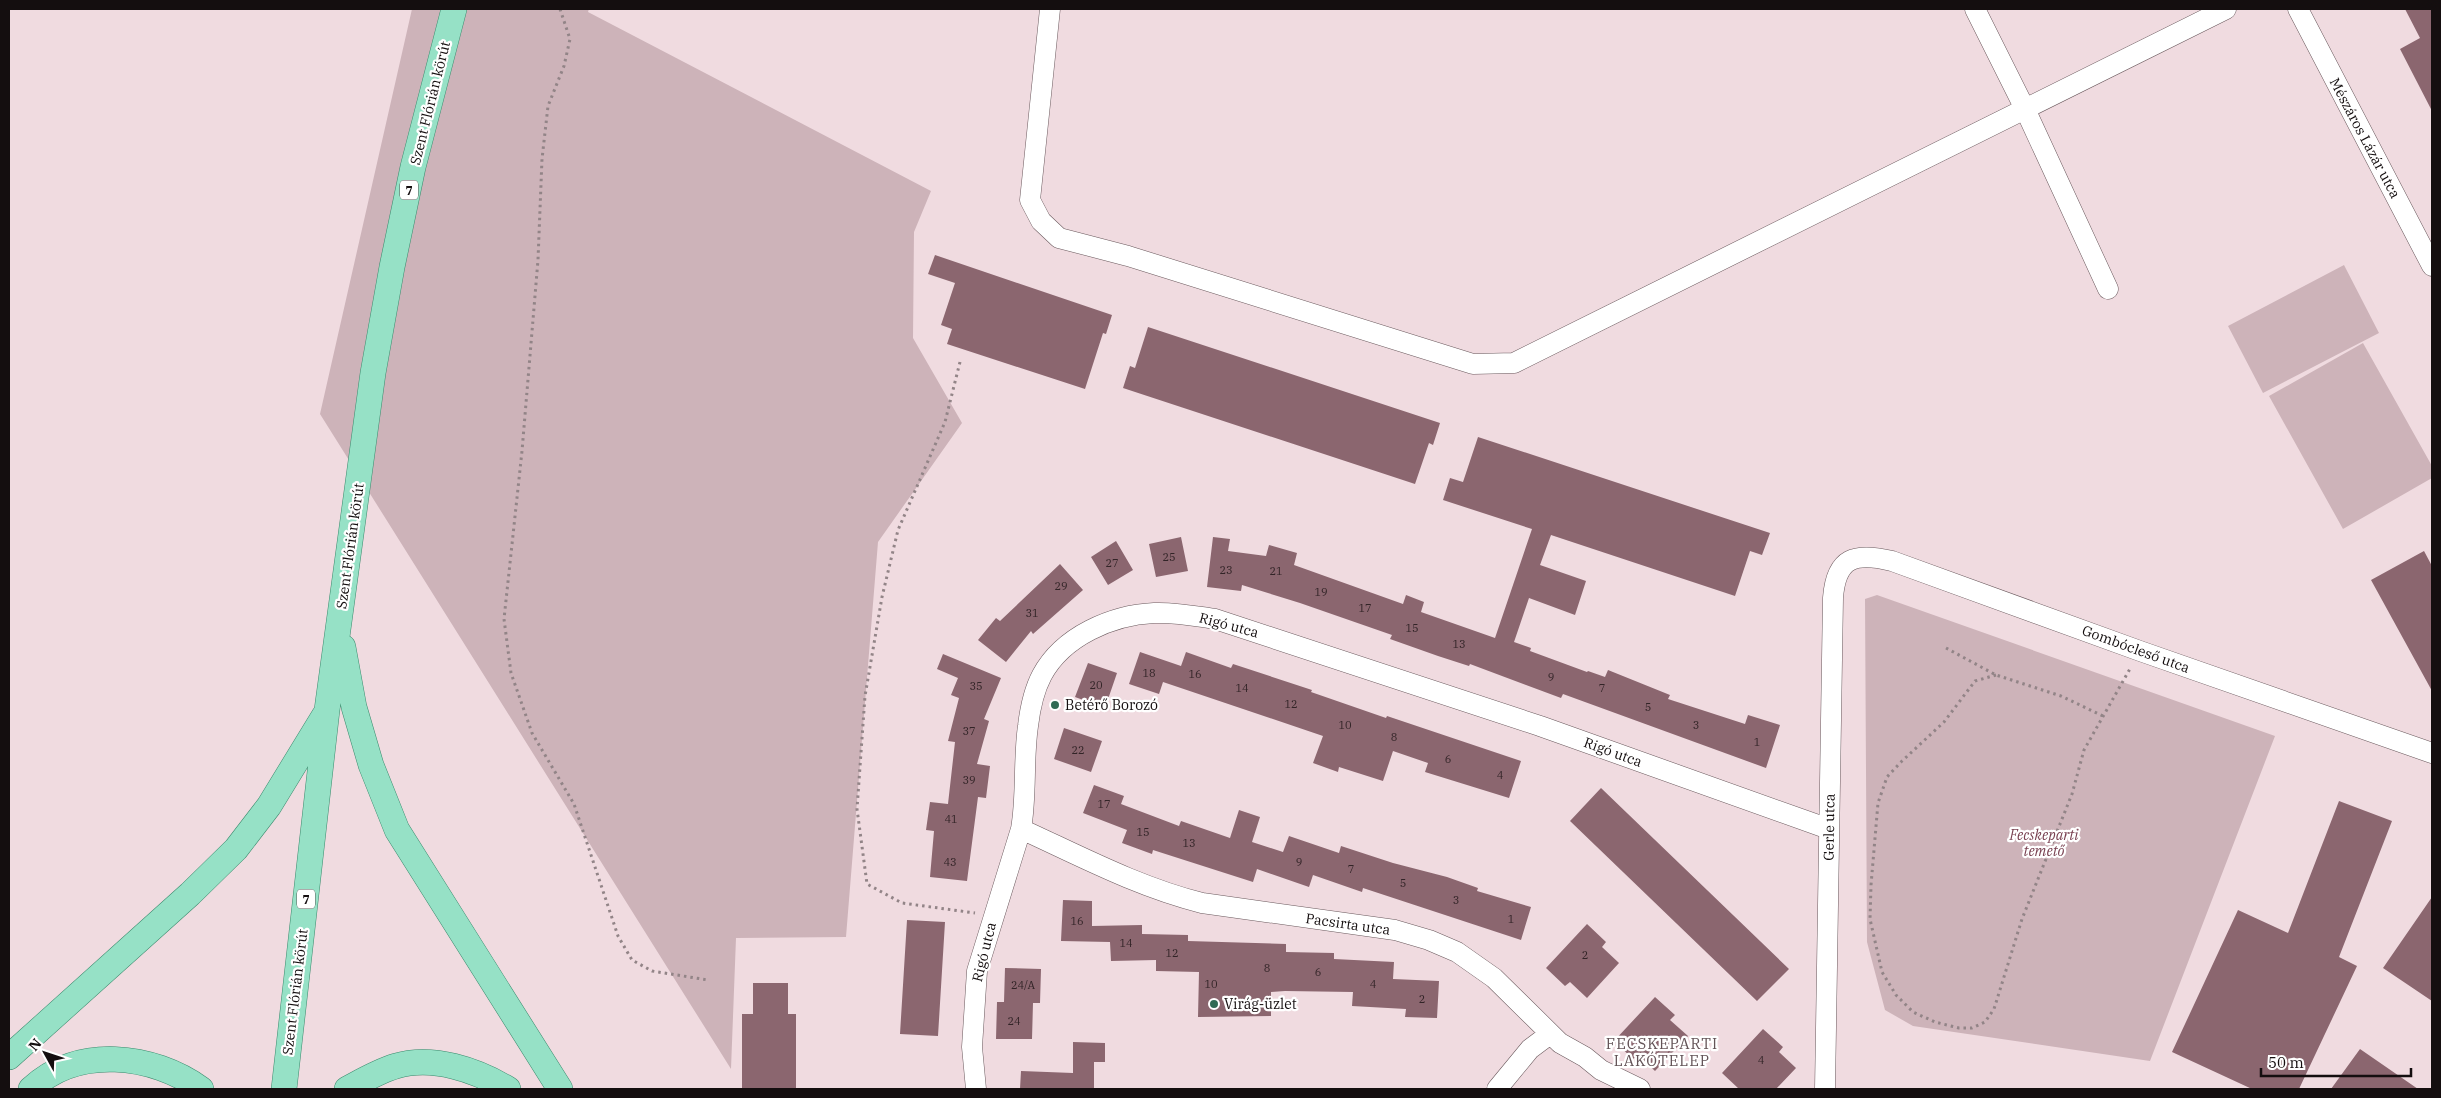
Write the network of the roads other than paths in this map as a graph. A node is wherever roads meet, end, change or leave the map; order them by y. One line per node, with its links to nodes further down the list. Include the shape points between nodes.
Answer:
1 (454, 9): 10 (main road, Szent Flórián körút / 7, via 413,168 392,267)
2 (1050, 9): 6 (street, via 1030,200 1041,221 1060,238 1128,256 1473,364 1514,363)
3 (1975, 9): 6 (street)
4 (2226, 9): 6 (street)
5 (2298, 9): 7 (street, Mészáros Lázár utca)
6 (2025, 109): 8 (street)
7 (2432, 266)
8 (2108, 289)
9 (1841, 567): 12 (street, Gombócleső utca, via 1855,558 1871,556 1892,561); 14 (street, Gerle utca, via 1834,579 1833,598)
10 (339, 624): 11 (main road, Szent Flórián körút / 7); 22 (main road, via 354,707 371,765 397,830)
11 (327, 710): 16 (main road, via 269,806 236,849); 19 (main road, Szent Flórián körút / 7)
12 (2432, 753)
13 (1021, 829): 14 (street, Rigó utca, via 1025,806 1027,727 1042,674 1078,637 1127,617 1154,613 1215,619 1256,631 1540,726); 15 (street, Pacsirta utca, via 1149,888 1174,896 1395,930 1429,940 1457,952 1494,978); 23 (street, Rigó utca, via 977,972 972,1047)
14 (1829, 829): 26 (street, Gerle utca)
15 (1550, 1034): 24 (street, via 1530,1049); 25 (street, Pacsirta utca, via 1601,1070)
16 (9, 1057)
17 (31, 1089): 18 (main road, via 60,1070 112,1059 134,1060 163,1068)
18 (201, 1089)
19 (284, 1089)
20 (347, 1089): 21 (main road, via 397,1065 425,1063 457,1067 486,1076)
21 (508, 1089)
22 (560, 1089)
23 (976, 1089)
24 (1497, 1089)
25 (1640, 1089)
26 (1825, 1089)

